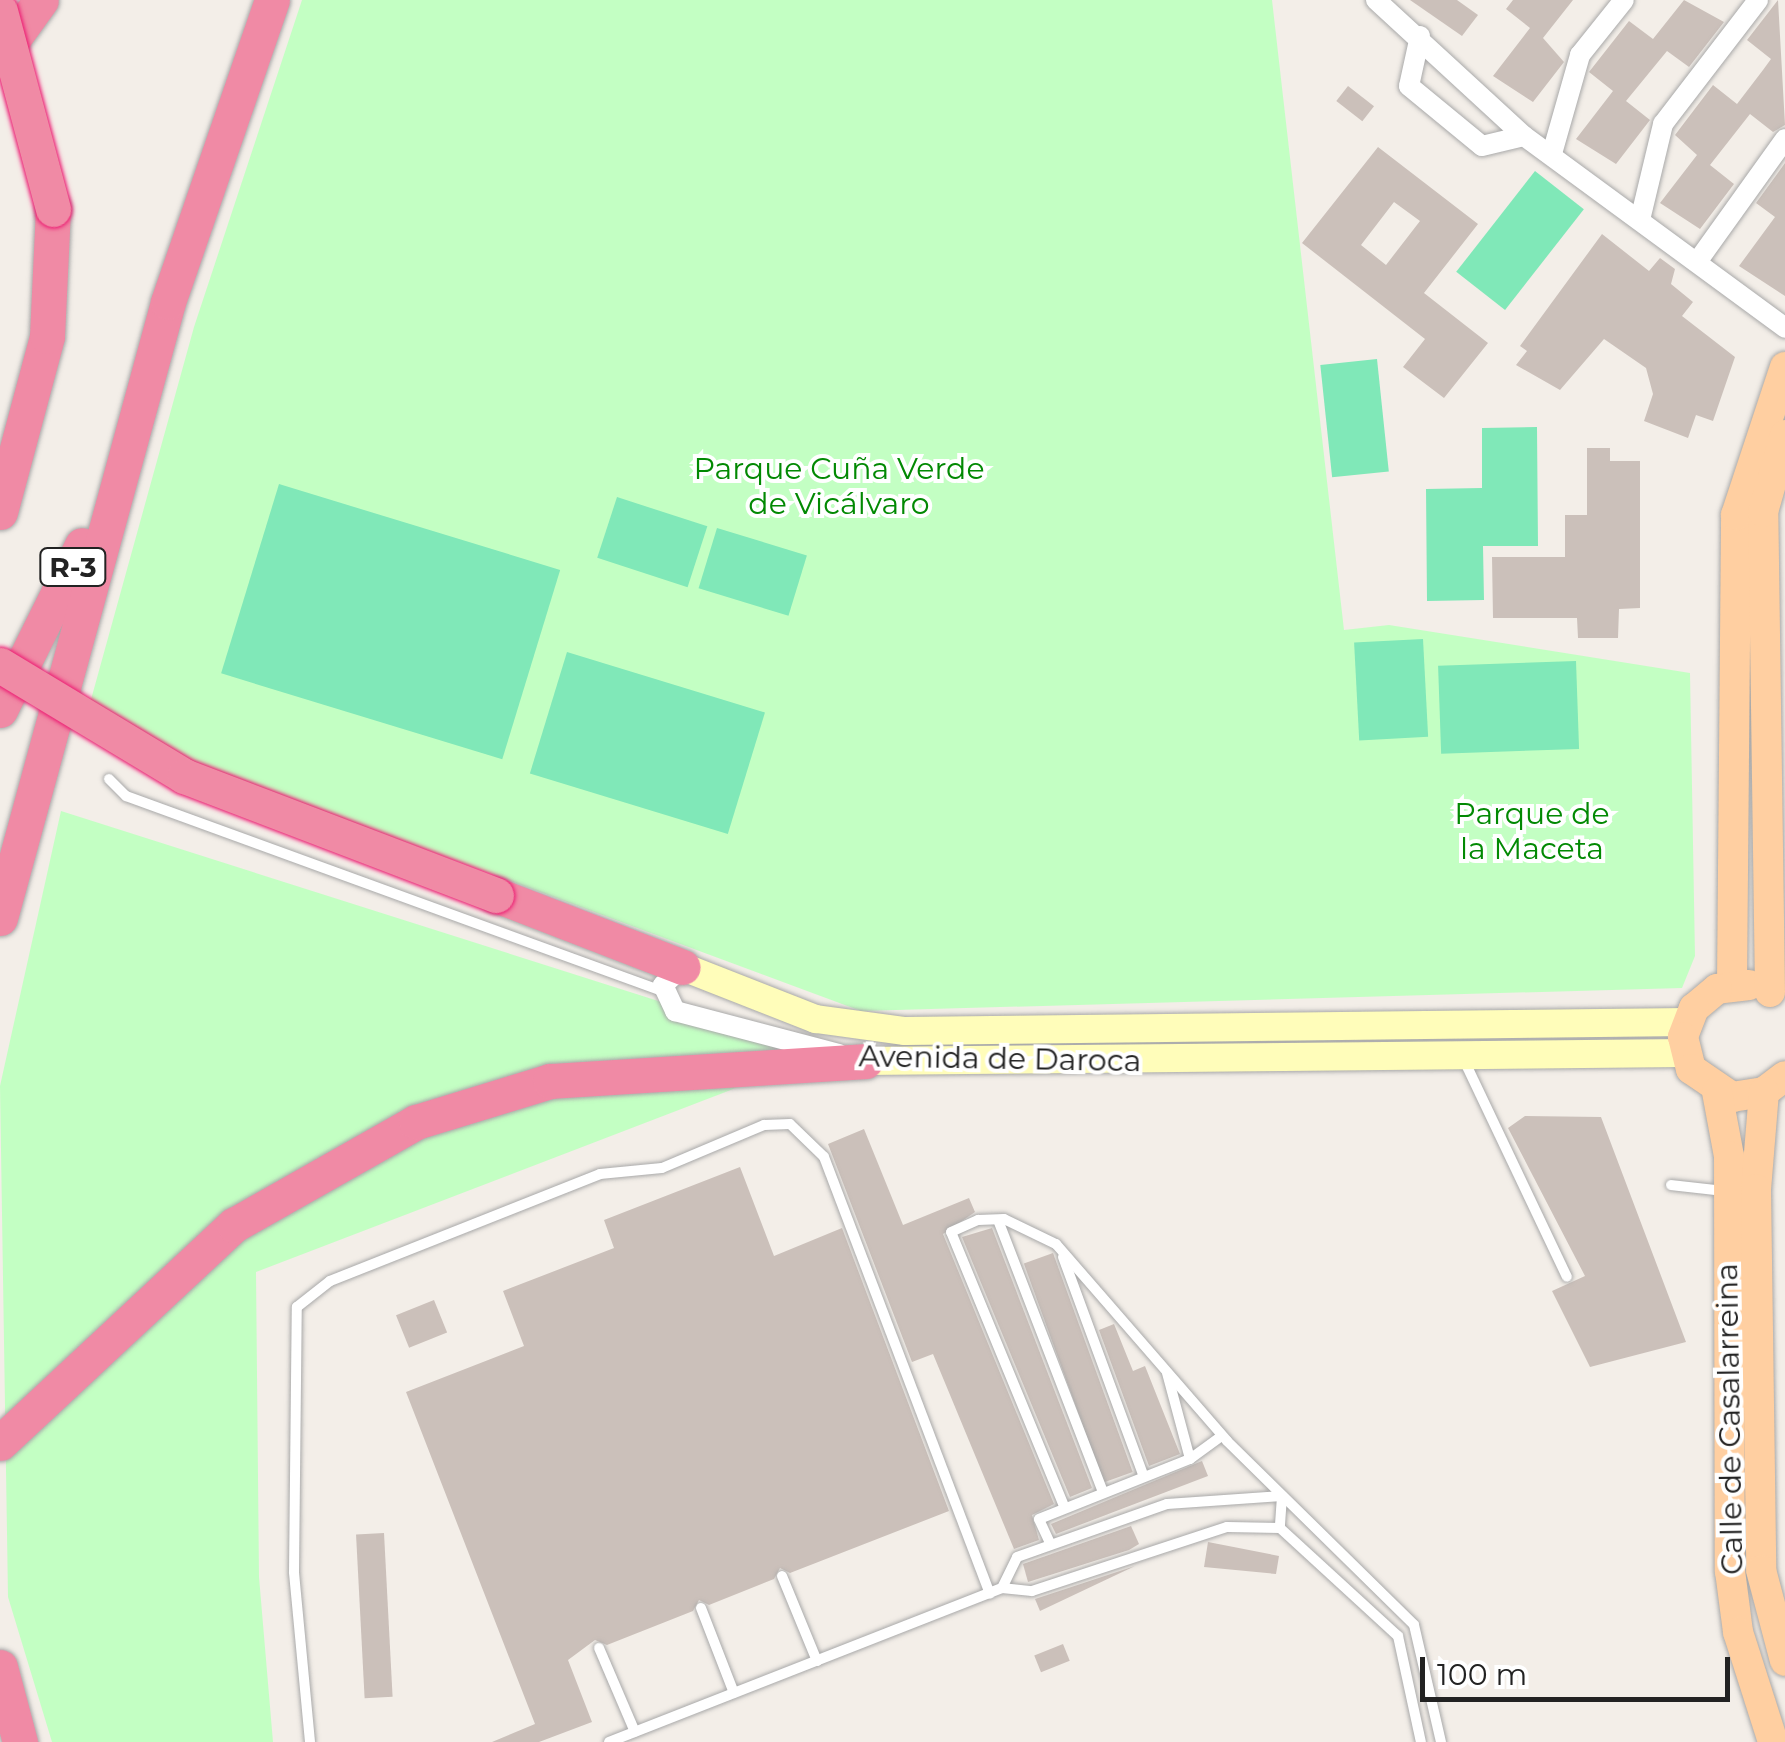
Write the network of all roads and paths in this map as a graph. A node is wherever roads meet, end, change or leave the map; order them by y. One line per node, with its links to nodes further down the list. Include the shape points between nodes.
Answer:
1 (41, 0): 8 (highway)
2 (272, 0): 16 (highway, R-3, via 216,142)
3 (1376, 0): 7 (street)
4 (1624, 0): 11 (street, via 1580,55)
5 (1758, 0): 12 (street, via 1664,124)
6 (0, 11): 18 (highway, bridge, via 53,210 48,336)
7 (1420, 36): 9 (street, via 1436,64); 9 (street, via 1409,86 1482,146)
8 (0, 56)
9 (1524, 136): 11 (street)
10 (1785, 139): 13 (street)
11 (1553, 150): 12 (street)
12 (1640, 220): 13 (street)
13 (1697, 262): 14 (street)
14 (1785, 328)
15 (1785, 367): 19 (main road)
16 (134, 418): 21 (highway, R-3, via 60,598); 23 (highway)
17 (1785, 435): 19 (main road)
18 (0, 512)
19 (1761, 512): 25 (main road); 26 (main road)
20 (0, 666): 24 (highway, bridge, via 184,776 496,896)
21 (0, 710)
22 (109, 779): 24 (lane, via 126,796)
23 (0, 918)
24 (672, 979): 27 (main road, Avenida de Daroca, via 816,1019 905,1031); 29 (street, Avenida de Daroca, via 675,1011)
25 (1732, 984): 26 (main road); 27 (main road, via 1704,997)
26 (1778, 999)
27 (1686, 1038): 28 (main road, Avenida de Daroca); 31 (main road)
28 (1462, 1057): 29 (main road, Avenida de Daroca); 36 (lane)
29 (865, 1061): 39 (highway, via 550,1082 416,1122 234,1225)
30 (1775, 1084): 31 (main road); 50 (main road, Calle de Casalarreina, via 1756,1190 1761,1570)
31 (1716, 1092): 33 (main road, Calle de Casalarreina)
32 (1670, 1185): 33 (lane)
33 (1727, 1191): 62 (main road, Calle de Casalarreina, via 1730,1571 1738,1632)
34 (998, 1220): 35 (lane); 42 (lane); 44 (lane, via 951,1232)
35 (1060, 1248): 37 (lane); 41 (lane)
36 (1567, 1278)
37 (1167, 1372): 38 (lane); 40 (lane)
38 (1222, 1436): 40 (lane); 43 (lane)
39 (0, 1443)
40 (1190, 1459): 41 (lane)
41 (1144, 1476): 42 (lane)
42 (1103, 1492): 44 (lane)
43 (1282, 1496): 45 (lane); 46 (lane, via 1167,1504); 61 (lane, via 1414,1624)
44 (1064, 1506): 46 (lane, via 1039,1519)
45 (1280, 1528): 48 (lane, via 1200,1532 1032,1591); 60 (lane, via 1398,1636)
46 (1050, 1544): 48 (lane, via 1017,1556)
47 (782, 1576): 52 (lane)
48 (996, 1590): 52 (lane); 58 (lane, via 824,1157 790,1124 764,1125 662,1168 582,1182 330,1281 297,1307 294,1572)
49 (701, 1608): 55 (lane)
50 (1779, 1620): 53 (main road, Calle de Casalarreina)
51 (599, 1648): 56 (lane)
52 (816, 1661): 55 (lane)
53 (1785, 1661)
54 (0, 1667): 57 (highway)
55 (734, 1693): 56 (lane)
56 (635, 1732): 59 (lane)
57 (20, 1742)
58 (310, 1742)
59 (609, 1742)
60 (1420, 1742)
61 (1441, 1742)
62 (1773, 1742)

